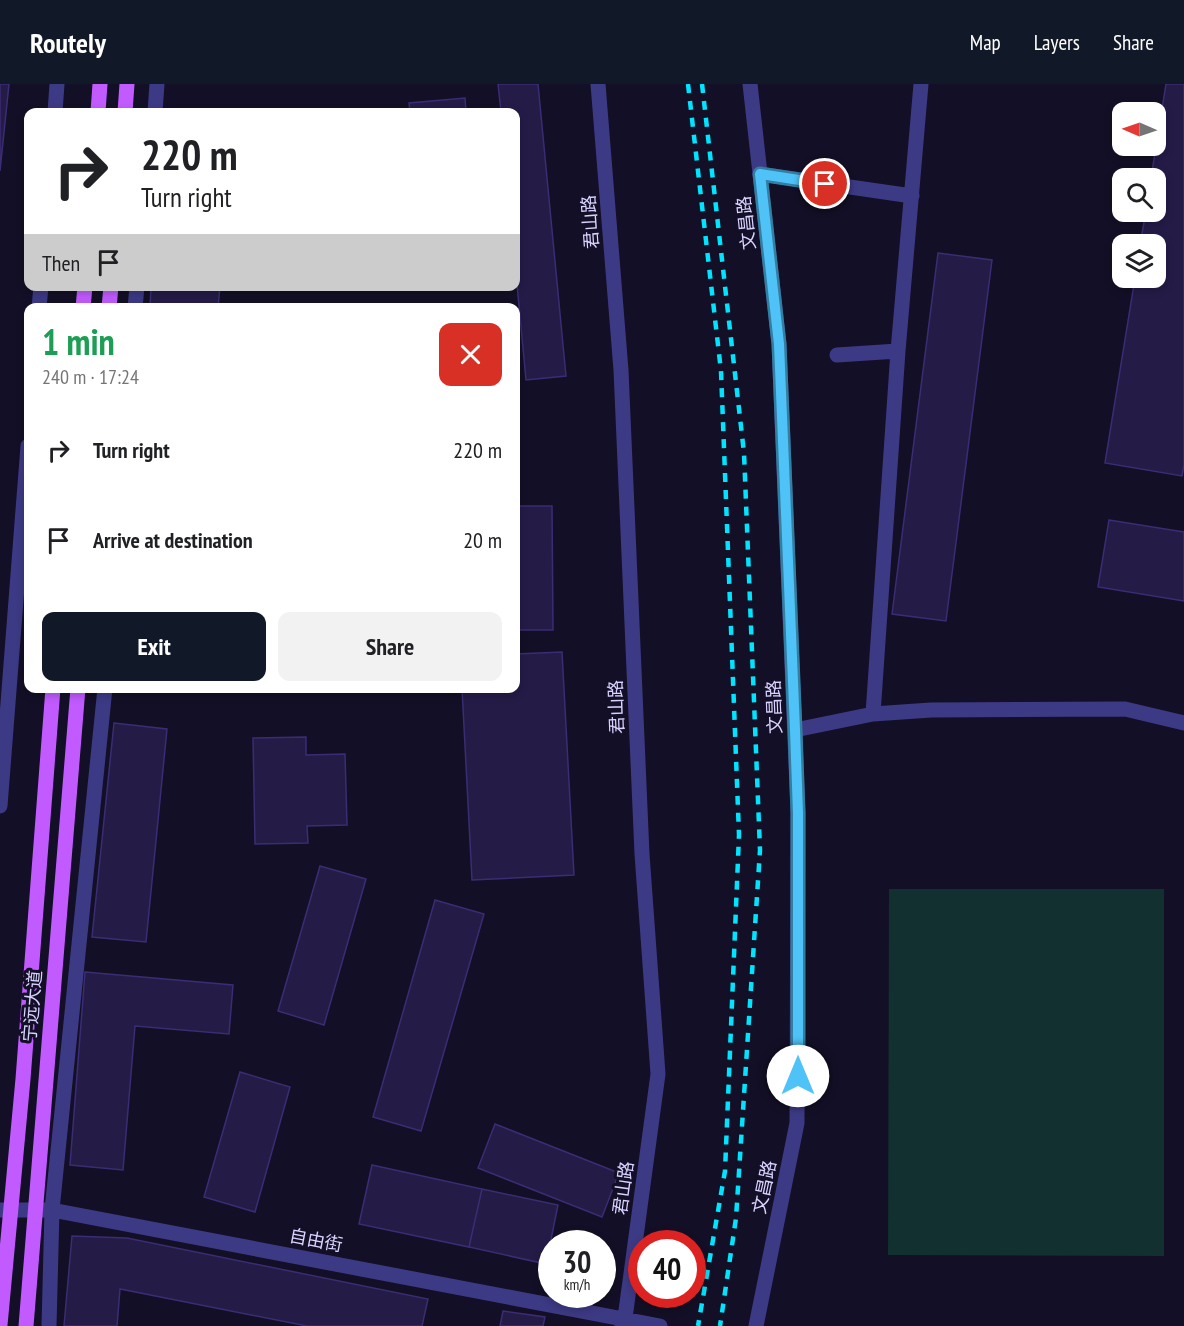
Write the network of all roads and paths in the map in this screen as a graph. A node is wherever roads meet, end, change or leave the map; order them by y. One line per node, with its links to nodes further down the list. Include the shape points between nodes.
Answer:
1 (57, 84): 8 (street)
2 (100, 84): 9 (main road)
3 (127, 84): 10 (main road)
4 (157, 84): 11 (street)
5 (598, 84): 27 (street, 君山路, via 621,370 642,854 658,1074)
6 (750, 84): 12 (street, 文昌路)
7 (921, 84): 13 (street)
8 (55, 108)
9 (98, 108)
10 (125, 108)
11 (154, 108)
12 (760, 174): 13 (street); 22 (street, 文昌路, via 779,344)
13 (912, 196): 14 (street)
14 (898, 351): 15 (street); 20 (street)
15 (837, 355)
16 (24, 497): 23 (street)
17 (53, 693): 24 (main road, 宁远大道, via 24,1067)
18 (78, 693): 25 (main road, 宁远大道)
19 (104, 693): 26 (street)
20 (873, 714): 21 (street, via 1125,709); 22 (street)
21 (1184, 723)
22 (795, 730): 32 (street, 文昌路, via 797,1123)
23 (0, 806)
24 (5, 1210): 25 (street, 自由街); 28 (main road, 宁远大道)
25 (35, 1210): 26 (street, 自由街); 29 (main road, 宁远大道)
26 (52, 1210): 27 (street, 自由街); 30 (street)
27 (623, 1322): 31 (street, 自由街)
28 (0, 1325)
29 (26, 1326)
30 (50, 1326)
31 (660, 1326)
32 (756, 1326)

